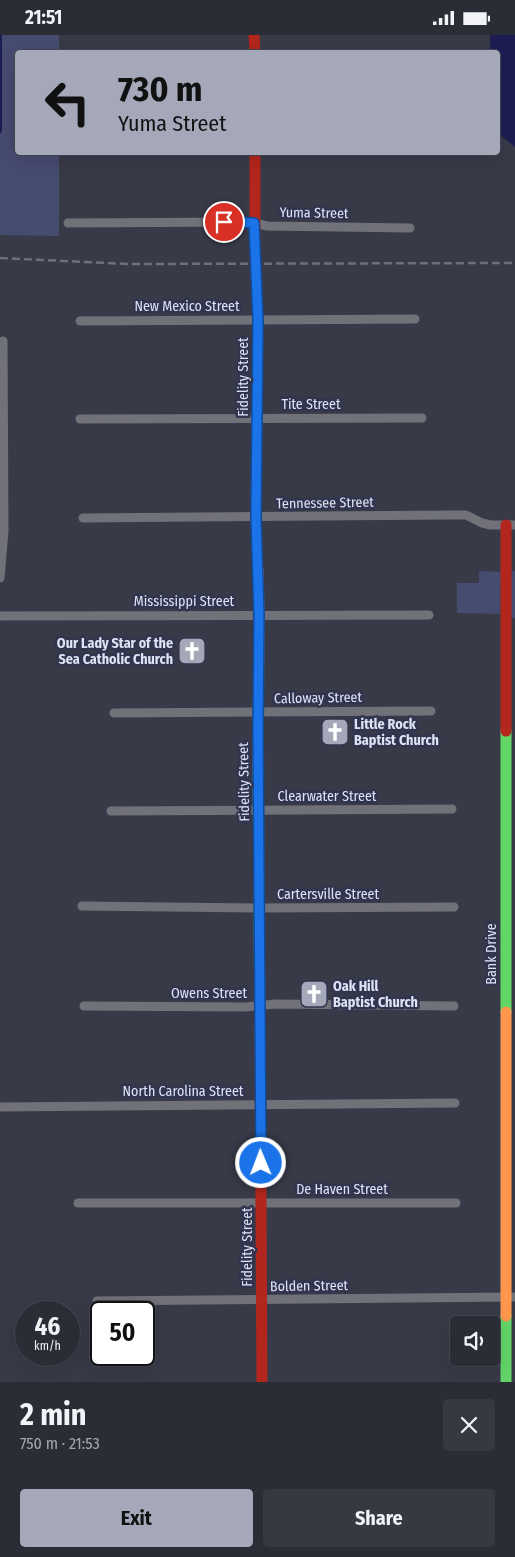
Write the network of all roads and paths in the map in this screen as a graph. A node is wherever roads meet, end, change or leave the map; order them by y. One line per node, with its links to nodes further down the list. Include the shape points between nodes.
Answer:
1 (254, 35): 2 (main road)
2 (255, 50)
3 (255, 155): 5 (main road, Fidelity Street)
4 (68, 223): 5 (street, Yuma Street)
5 (254, 223): 6 (street, Yuma Street, via 266,227); 8 (main road, Fidelity Street)
6 (410, 228)
7 (415, 319): 8 (street, New Mexico Street)
8 (258, 320): 9 (street, New Mexico Street); 12 (main road, Fidelity Street)
9 (80, 321)
10 (4, 341): 17 (street, via 4,531)
11 (422, 417): 12 (street, Tite Street)
12 (258, 418): 13 (street, Tite Street); 14 (main road, Fidelity Street)
13 (80, 419)
14 (256, 517): 15 (street, Tennessee Street); 16 (street, Tennessee Street, via 466,515 482,523); 18 (main road, Fidelity Street)
15 (83, 518)
16 (510, 525): 21 (main road, Bank Drive)
17 (0, 578)
18 (259, 615): 19 (street, Mississippi Street); 20 (street, Mississippi Street); 23 (main road, Fidelity Street)
19 (429, 615)
20 (0, 616)
21 (511, 674): 25 (main road, Bank Drive)
22 (431, 711): 23 (street, Calloway Street)
23 (258, 712): 24 (street, Calloway Street); 27 (main road, Fidelity Street)
24 (114, 713)
25 (511, 777): 29 (main road, Bank Drive)
26 (452, 809): 27 (street, Clearwater Street)
27 (259, 810): 28 (street, Clearwater Street); 32 (main road, Fidelity Street)
28 (111, 811)
29 (510, 880): 33 (main road, Bank Drive)
30 (82, 906): 32 (street, Cartersville Street)
31 (454, 907): 32 (street, Cartersville Street)
32 (260, 908): 34 (main road, Fidelity Street)
33 (510, 983): 37 (main road, Bank Drive)
34 (260, 1005): 35 (street, Owens Street); 36 (street, Owens Street); 39 (main road, Fidelity Street)
35 (454, 1006)
36 (84, 1007)
37 (510, 1087): 41 (main road, Bank Drive)
38 (455, 1103): 39 (street, North Carolina Street)
39 (260, 1104): 40 (street, North Carolina Street); 43 (main road, Fidelity Street)
40 (0, 1107)
41 (510, 1190): 45 (main road, Bank Drive)
42 (78, 1203): 43 (street, De Haven Street)
43 (262, 1203): 44 (street, De Haven Street); 47 (main road, Fidelity Street)
44 (456, 1203)
45 (510, 1297): 47 (street, Bolden Street); 49 (main road, Bank Drive)
46 (155, 1301): 47 (street, Bolden Street)
47 (262, 1301): 48 (main road, Fidelity Street)
48 (262, 1382)
49 (506, 1382)

